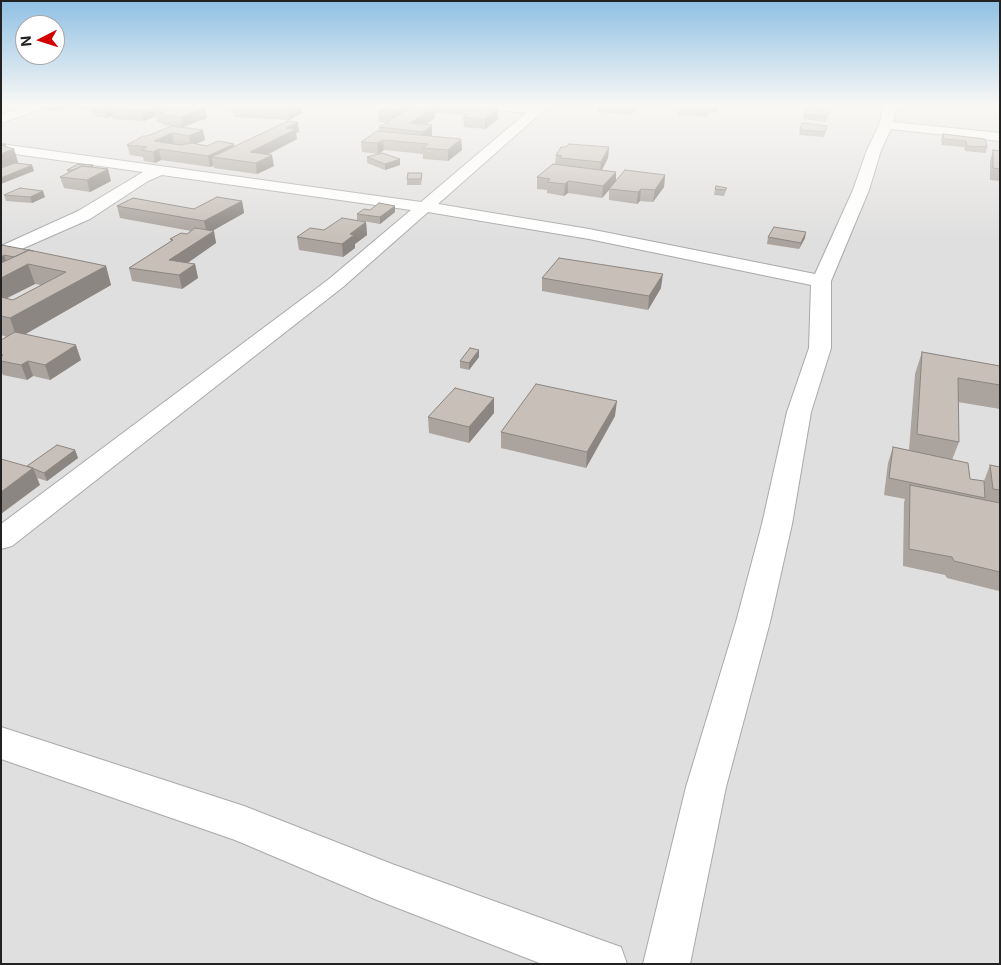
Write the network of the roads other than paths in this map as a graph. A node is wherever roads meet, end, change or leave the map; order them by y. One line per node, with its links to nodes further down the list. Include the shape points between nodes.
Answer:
1 (8, 149): 4 (street)
2 (492, 149): 5 (street)
3 (874, 149): 7 (street, via 861,190)
4 (158, 170): 5 (street); 6 (street, via 84,215)
5 (425, 207): 7 (street, via 588,234); 8 (street, via 336,282)
6 (1, 253)
7 (821, 281): 11 (street, via 820,348 799,412 753,622 706,787)
8 (1, 538)
9 (1, 743): 10 (street, via 244,825 392,885)
10 (604, 964)
11 (666, 964)

